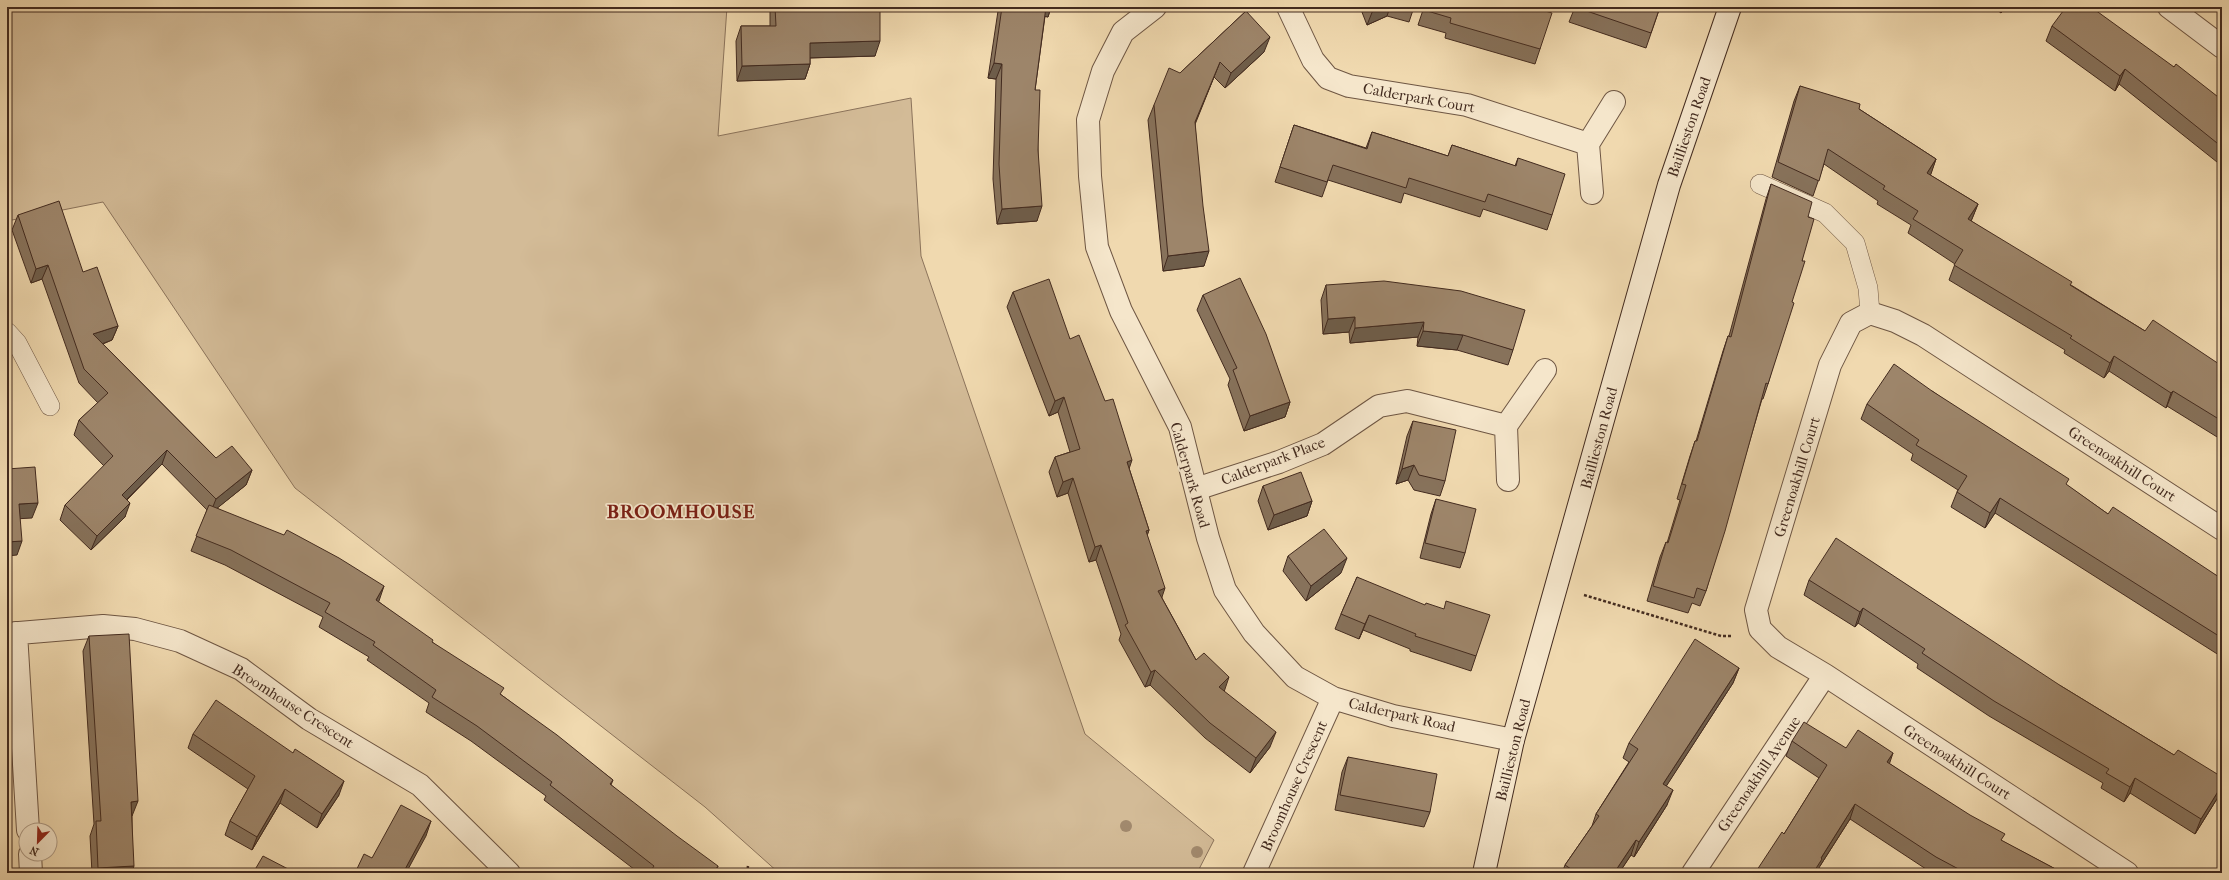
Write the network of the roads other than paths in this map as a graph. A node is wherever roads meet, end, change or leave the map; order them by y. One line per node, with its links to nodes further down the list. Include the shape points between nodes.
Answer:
1 (1155, 7): 16 (street, Calderpark Road, via 1123,32 1103,71 1088,120 1090,176 1097,247 1121,311 1180,427)
2 (1288, 7): 7 (street, Calderpark Court, via 1313,60 1328,78 1349,86 1467,105)
3 (1730, 7): 21 (street, Baillieston Road, via 1669,185)
4 (2169, 7): 5 (street)
5 (2222, 47)
6 (1614, 102): 7 (street)
7 (1588, 144): 9 (street)
8 (1760, 184): 10 (lane, via 1825,213 1855,243 1868,288)
9 (1592, 192)
10 (1870, 313): 17 (street, Greenoakhill Court, via 1895,320 1923,335); 19 (street, Greenoakhill Court, via 1851,323 1830,365 1756,610 1760,629 1778,646)
11 (7, 332): 13 (lane, via 17,343)
12 (1545, 370): 14 (street)
13 (50, 406)
14 (1506, 426): 15 (street); 16 (street, Calderpark Place, via 1407,401 1379,406 1323,444 1279,462)
15 (1508, 480)
16 (1196, 489): 20 (street, Calderpark Road, via 1225,590 1254,633 1295,678)
17 (2222, 529)
18 (11, 633): 22 (street, Broomhouse Crescent); 25 (street, Broomhouse Crescent, via 103,626 135,629 180,641 241,669 309,719 420,785)
19 (1824, 675): 28 (street, Greenoakhill Avenue); 29 (street, Greenoakhill Court)
20 (1333, 698): 21 (street, Calderpark Road, via 1393,716); 26 (street, Broomhouse Crescent)
21 (1513, 740): 27 (street, Baillieston Road)
22 (27, 822)
23 (30, 862): 24 (street)
24 (31, 873)
25 (508, 873)
26 (1254, 873)
27 (1484, 873)
28 (1693, 873)
29 (2127, 873)

